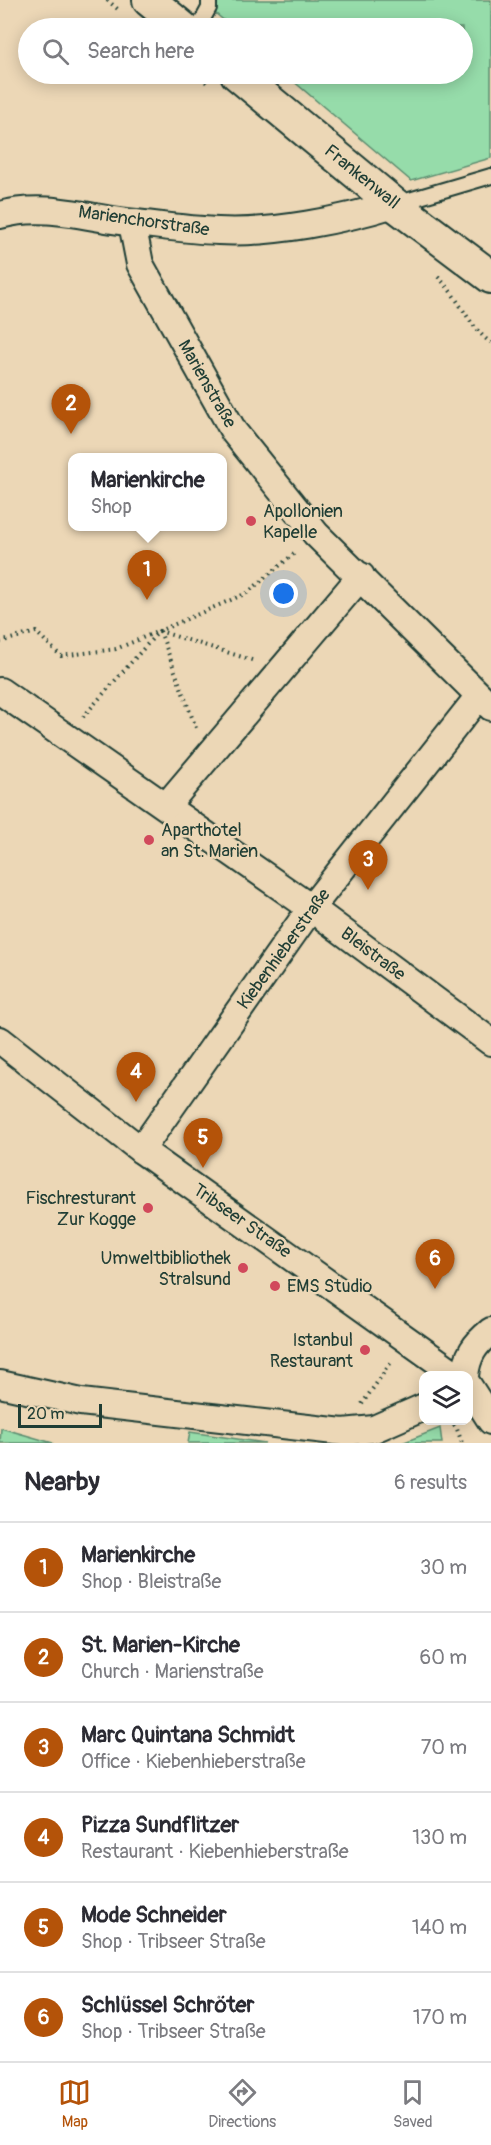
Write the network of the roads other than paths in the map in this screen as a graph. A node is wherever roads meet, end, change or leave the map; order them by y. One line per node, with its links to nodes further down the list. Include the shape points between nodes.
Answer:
1 (149, 0): 3 (street)
2 (209, 0): 4 (lane)
3 (171, 18)
4 (204, 18)
5 (249, 84): 7 (street, Frankenwall)
6 (491, 176): 7 (lane)
7 (394, 204): 9 (street, Marienchorstraße, via 295,226 220,231); 10 (street, Frankenwall)
8 (0, 215): 9 (street, Marienchorstraße, via 74,211)
9 (132, 223): 11 (street, Marienstraße, via 140,264 234,432 316,534)
10 (491, 277)
11 (361, 576): 13 (street, Marienstraße); 14 (street)
12 (0, 691): 14 (street, Bleistraße)
13 (485, 702): 15 (street, Kiebenhieberstraße)
14 (167, 805): 15 (street, Bleistraße)
15 (311, 908): 17 (street, Bleistraße); 18 (street, Kiebenhieberstraße)
16 (0, 1040): 18 (street, Tribseer Straße)
17 (491, 1042)
18 (141, 1150): 20 (street, Tribseer Straße)
19 (491, 1331): 21 (street, via 477,1342 467,1358)
20 (451, 1371)
21 (466, 1371)
22 (0, 1384): 24 (street, via 81,1401 343,1432 374,1429)
23 (473, 1393): 25 (street)
24 (419, 1409)
25 (491, 1421)

